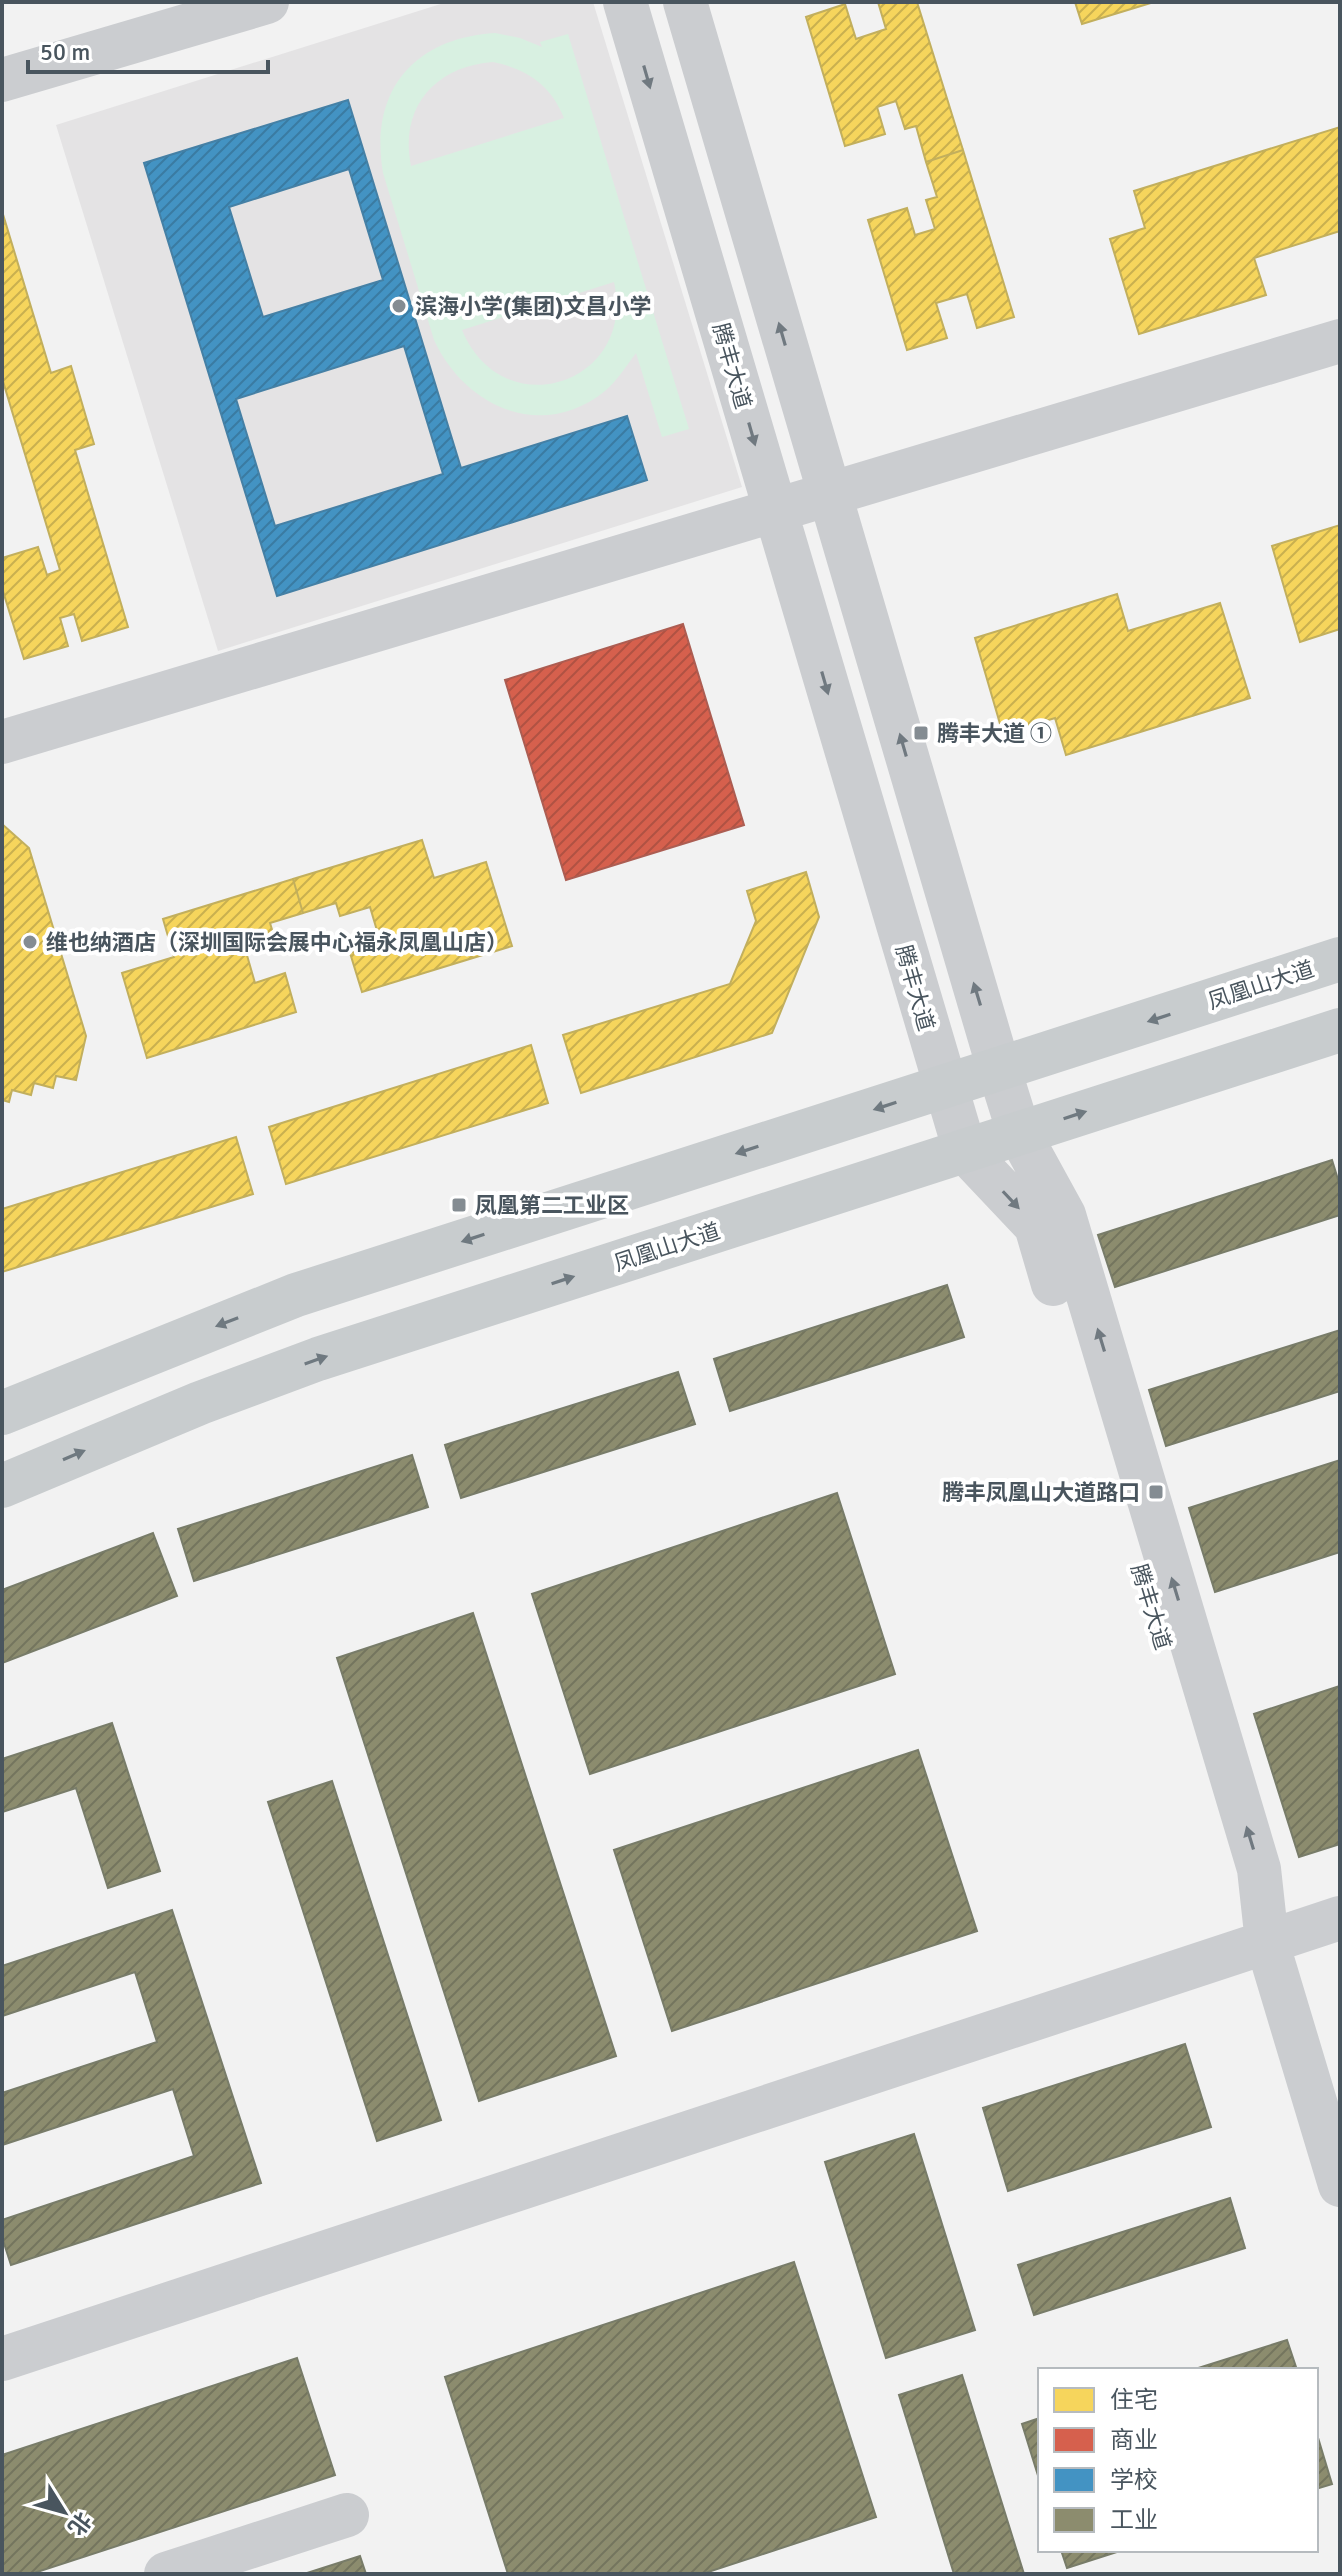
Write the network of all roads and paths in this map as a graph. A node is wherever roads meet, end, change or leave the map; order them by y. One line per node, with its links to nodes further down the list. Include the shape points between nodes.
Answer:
1 (267, 2): 4 (street)
2 (625, 2): 7 (street, 腾丰大道, one-way to 7)
3 (685, 2): 6 (street, 腾丰大道, one-way to 3)
4 (2, 80)
5 (1340, 341): 6 (street)
6 (829, 494): 7 (street); 11 (street, 腾丰大道, one-way to 6)
7 (774, 511): 8 (street); 12 (street, 腾丰大道, one-way to 12)
8 (2, 742)
9 (1340, 959): 11 (main road, 凤凰山大道, one-way to 11)
10 (1340, 1030): 13 (main road, 凤凰山大道, one-way to 10)
11 (999, 1069): 12 (main road, 凤凰山大道); 13 (street, 腾丰大道)
12 (944, 1087): 14 (street, 腾丰大道); 15 (main road, 凤凰山大道, one-way to 15, via 296,1295)
13 (1019, 1133): 14 (main road, 凤凰山大道); 18 (street, 腾丰大道, one-way to 13, via 1259,1869 1064,1215)
14 (965, 1151): 16 (main road, 凤凰山大道, one-way to 14, via 318,1359); 18 (street, 腾丰大道, one-way to 18, via 1036,1226 1232,1875)
15 (2, 1413)
16 (2, 1486)
17 (1340, 1918): 18 (street)
18 (1267, 1942): 19 (street, 腾丰大道); 20 (street)
19 (1340, 2185)
20 (2, 2359)
21 (347, 2515): 22 (street)
22 (166, 2574)

